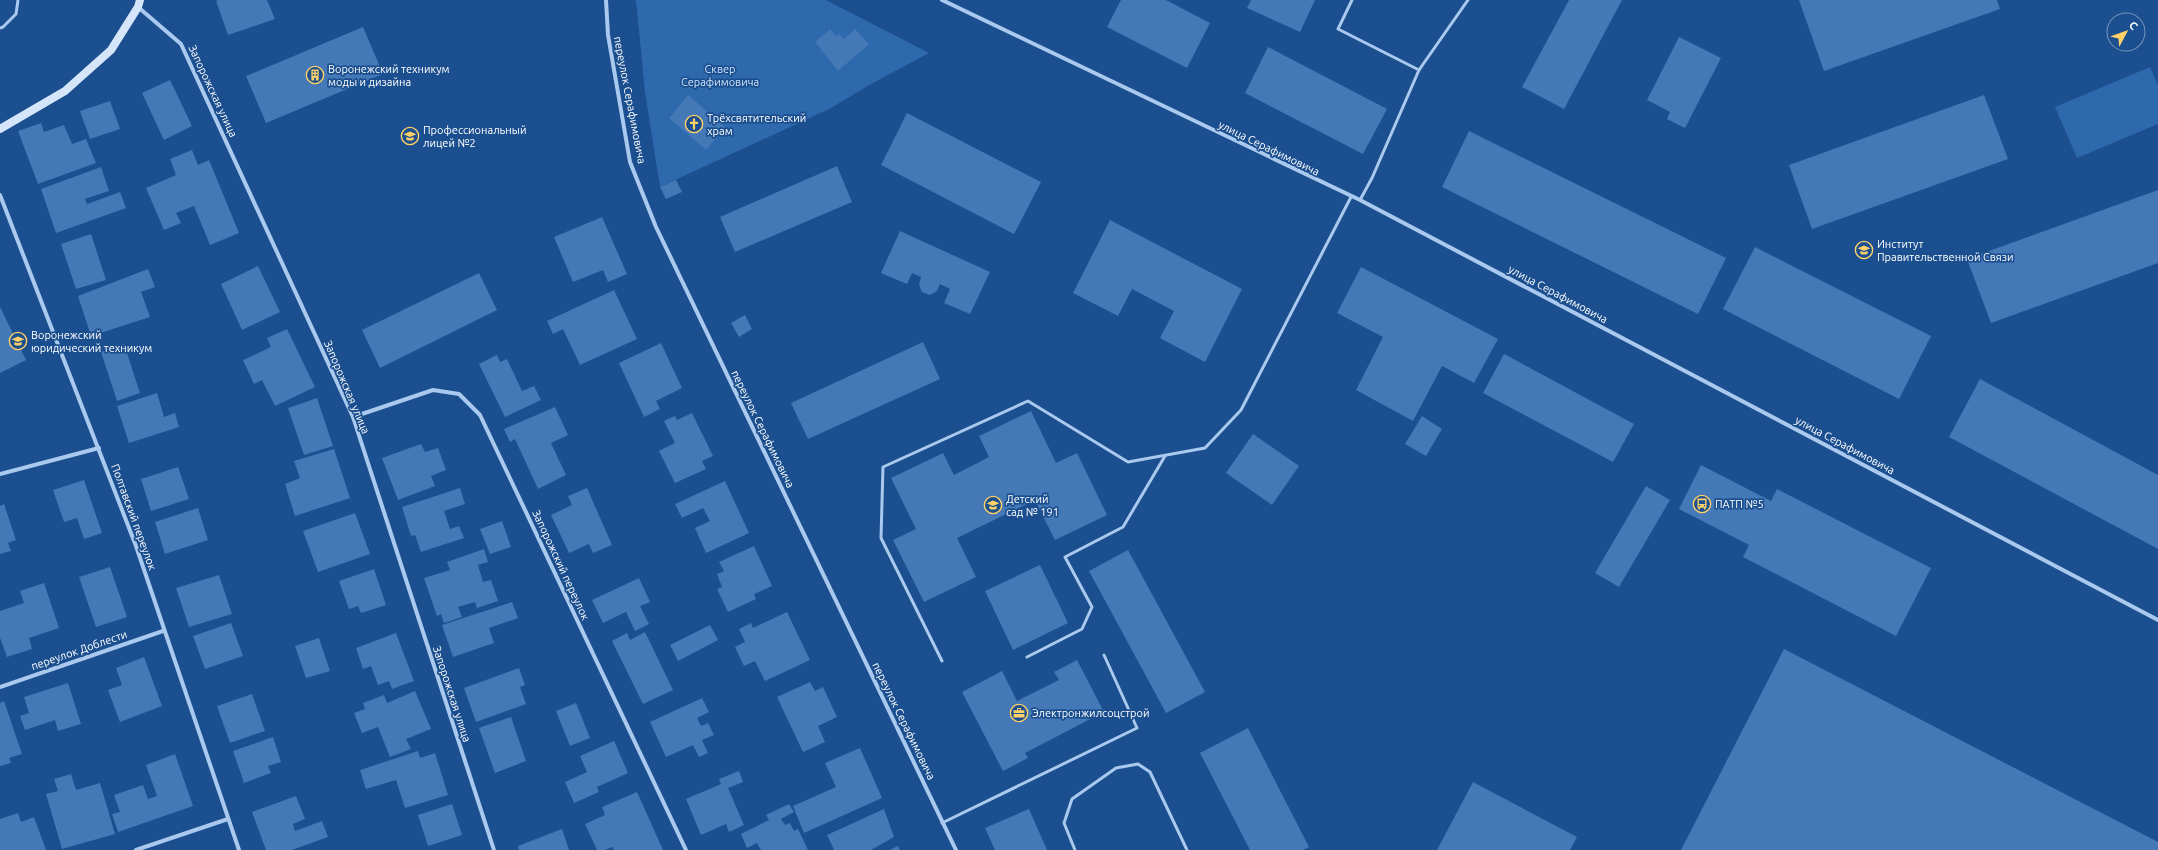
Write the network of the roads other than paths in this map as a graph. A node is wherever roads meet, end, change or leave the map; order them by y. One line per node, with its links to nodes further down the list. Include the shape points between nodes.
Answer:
1 (18, 0): 7 (lane, via 16,14)
2 (606, 0): 24 (street, переулок Серафимовича, via 608,35 630,162 656,227)
3 (942, 0): 11 (street, улица Серафимовича)
4 (1352, 0): 8 (lane, via 1338,29)
5 (1468, 0): 8 (lane)
6 (139, 4): 9 (main road, via 111,50 65,91); 13 (street, Запорожская улица, via 182,44)
7 (0, 28)
8 (1419, 70): 12 (lane)
9 (0, 129)
10 (0, 195): 14 (street, Полтавский переулок)
11 (1352, 197): 12 (street, улица Серафимовича); 15 (lane, via 1241,410 1205,448)
12 (1360, 200): 17 (street, улица Серафимовича)
13 (353, 417): 27 (street, Запорожская улица); 28 (street, Запорожский переулок, via 433,390 459,394 480,415)
14 (99, 448): 16 (street); 18 (street, Полтавский переулок, via 136,546)
15 (1164, 456): 20 (lane, via 1123,527 1065,557 1092,607 1082,629); 21 (lane, via 1128,462 1028,401 883,467 881,538)
16 (0, 474)
17 (2158, 620)
18 (163, 631): 22 (street, переулок Доблести); 23 (street, Полтавский переулок)
19 (1104, 655): 24 (lane, via 1137,728)
20 (1027, 657)
21 (942, 661)
22 (0, 686)
23 (228, 819): 25 (street); 26 (street, Полтавский переулок)
24 (942, 823): 29 (street, переулок Серафимовича)
25 (136, 850)
26 (239, 850)
27 (494, 850)
28 (686, 850)
29 (956, 850)
30 (1075, 850): 31 (lane, via 1064,823 1072,799 1116,768 1138,764 1150,772)
31 (1187, 850)

